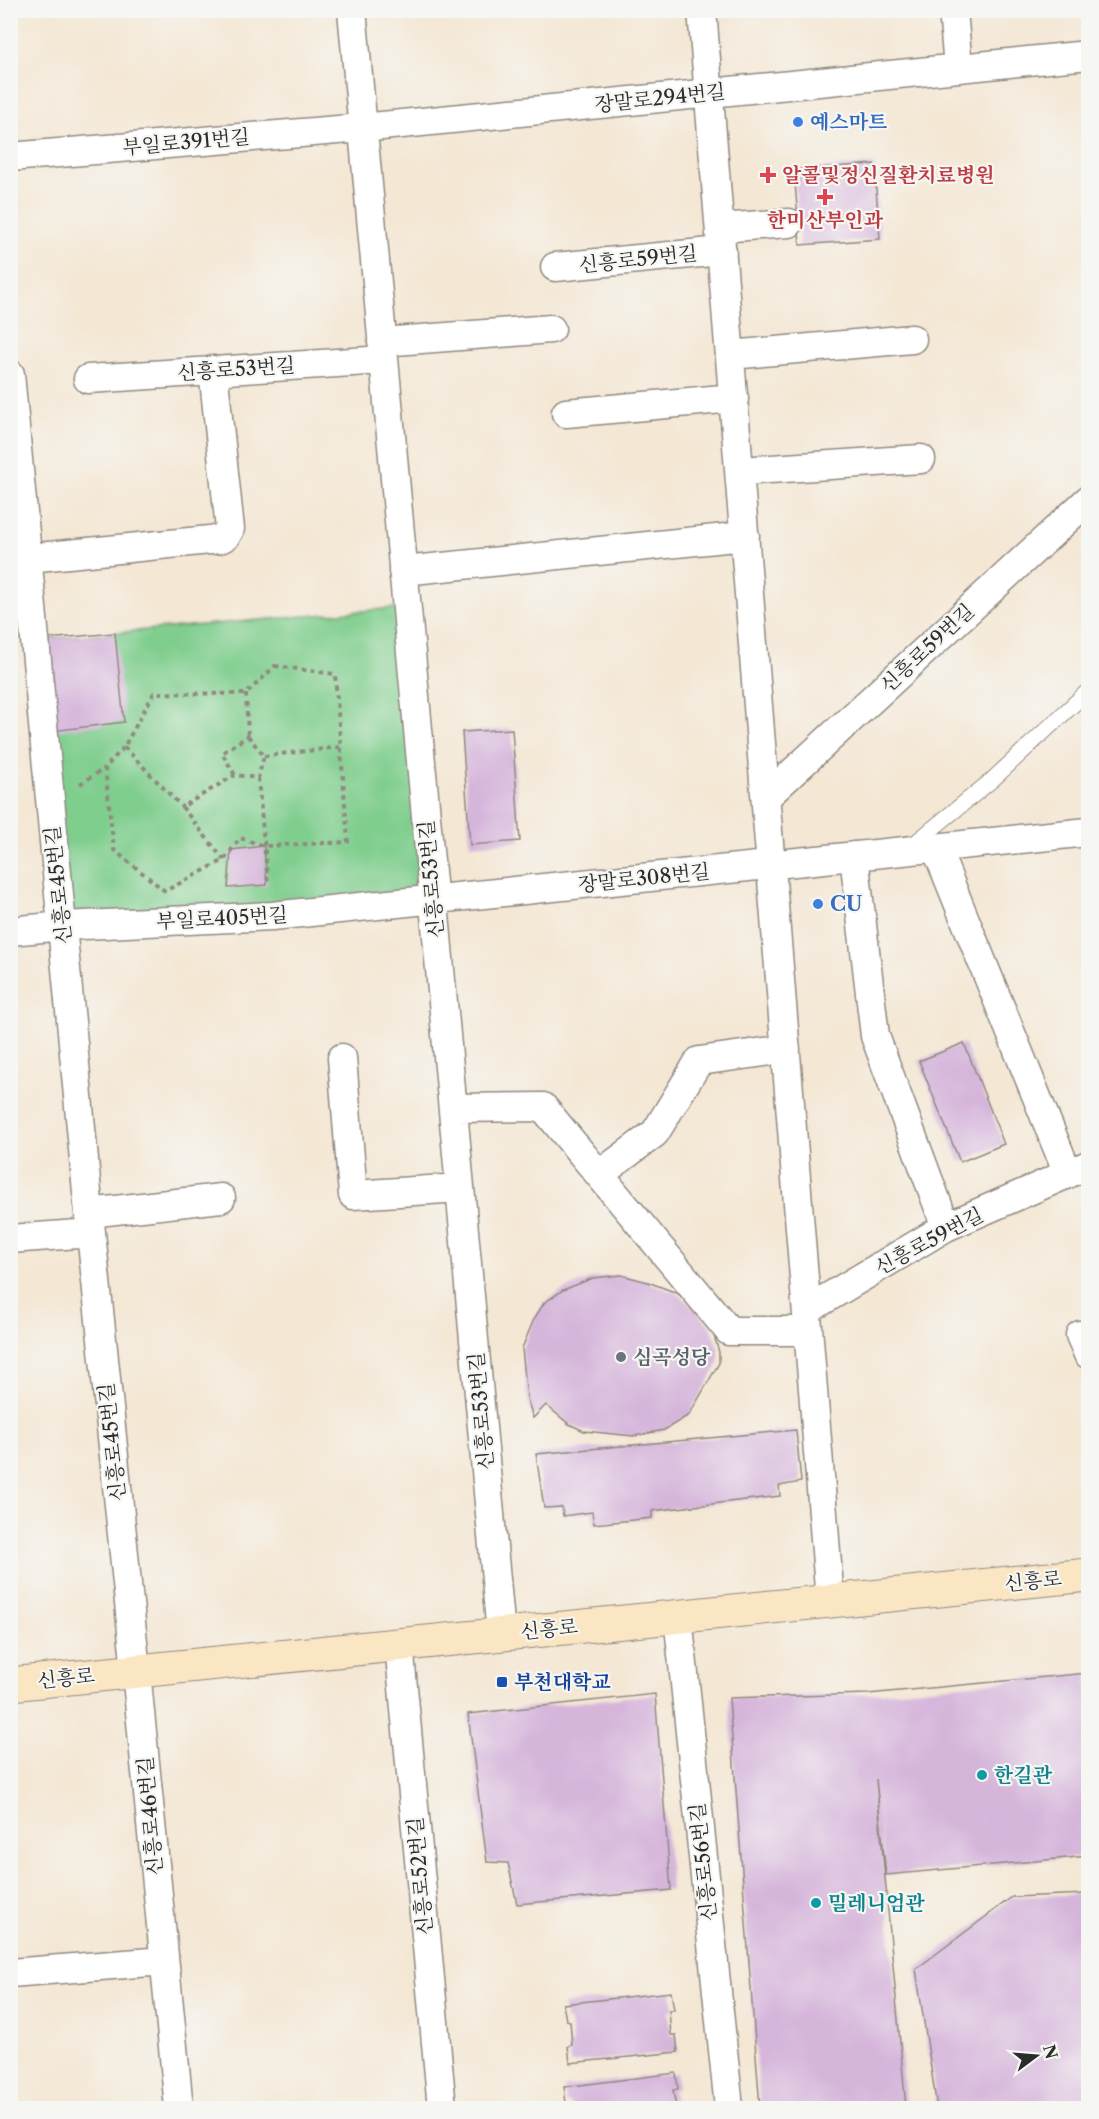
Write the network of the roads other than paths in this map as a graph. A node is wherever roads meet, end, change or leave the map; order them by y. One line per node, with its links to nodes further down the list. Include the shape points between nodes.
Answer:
1 (352, 10): 7 (street, 신흥로53번길)
2 (702, 10): 6 (street, 신흥로59번길)
3 (953, 10): 5 (street)
4 (1089, 55): 5 (street, 장말로294번길)
5 (958, 68): 6 (street, 장말로294번길)
6 (709, 93): 7 (street, 장말로294번길); 10 (street, 신흥로59번길)
7 (362, 128): 8 (street, 부일로391번길); 14 (street, 신흥로53번길)
8 (10, 157)
9 (789, 223): 10 (street, 신흥로59번길)
10 (721, 239): 11 (street, 신흥로59번길); 15 (street, 신흥로59번길)
11 (555, 267)
12 (551, 329): 14 (street, 신흥로53번길)
13 (912, 339): 15 (street)
14 (383, 351): 16 (street, 신흥로53번길); 26 (street, 신흥로53번길)
15 (730, 355): 19 (street, 신흥로59번길)
16 (213, 370): 18 (street, 신흥로53번길); 25 (street, via 230,529 226,536)
17 (10, 374): 25 (street, 신흥로45번길)
18 (88, 379)
19 (734, 398): 20 (street); 22 (street, 신흥로59번길)
20 (566, 413)
21 (921, 459): 22 (street)
22 (740, 471): 24 (street, 신흥로59번길)
23 (1089, 500): 28 (street, 신흥로59번길)
24 (745, 536): 26 (street); 28 (street, 신흥로59번길)
25 (28, 558): 35 (street, 신흥로45번길)
26 (403, 571): 34 (street, 신흥로53번길)
27 (1089, 691): 31 (lane, via 992,780)
28 (766, 796): 33 (street, 신흥로59번길)
29 (1089, 832): 30 (street, 장말로308번길)
30 (936, 848): 31 (street, 장말로308번길); 40 (street)
31 (904, 851): 32 (street, 장말로308번길)
32 (854, 856): 33 (street, 장말로308번길); 45 (street, via 875,1036)
33 (772, 865): 34 (street, 장말로308번길); 37 (street, 신흥로59번길)
34 (433, 899): 35 (street, 부일로405번길, via 272,916); 39 (street, 신흥로53번길)
35 (63, 926): 36 (street, 부일로405번길); 44 (street, 신흥로45번길)
36 (10, 931)
37 (786, 1049): 41 (street, via 699,1061 655,1133); 47 (street, 신흥로59번길)
38 (342, 1058): 42 (street, via 353,1196)
39 (453, 1108): 41 (street, via 543,1107); 42 (street, 신흥로53번길)
40 (1078, 1170): 45 (street, 신흥로59번길)
41 (600, 1174): 47 (street, via 729,1331)
42 (460, 1188): 51 (street, 신흥로53번길)
43 (221, 1198): 44 (street)
44 (90, 1223): 46 (street); 53 (street, 신흥로45번길)
45 (946, 1227): 47 (street, 신흥로59번길)
46 (10, 1239)
47 (807, 1320): 49 (street, 신흥로59번길)
48 (1089, 1575): 49 (street, 신흥로)
49 (830, 1601): 50 (street, 신흥로)
50 (678, 1616): 51 (street, 신흥로); 59 (street, 신흥로56번길)
51 (501, 1634): 52 (street, 신흥로)
52 (399, 1644): 53 (street, 신흥로); 58 (street, 신흥로52번길)
53 (136, 1671): 54 (street, 신흥로); 55 (street, 신흥로46번길)
54 (10, 1684)
55 (164, 1960): 56 (street); 57 (street, 신흥로46번길)
56 (10, 1973)
57 (179, 2109)
58 (442, 2109)
59 (729, 2109)

